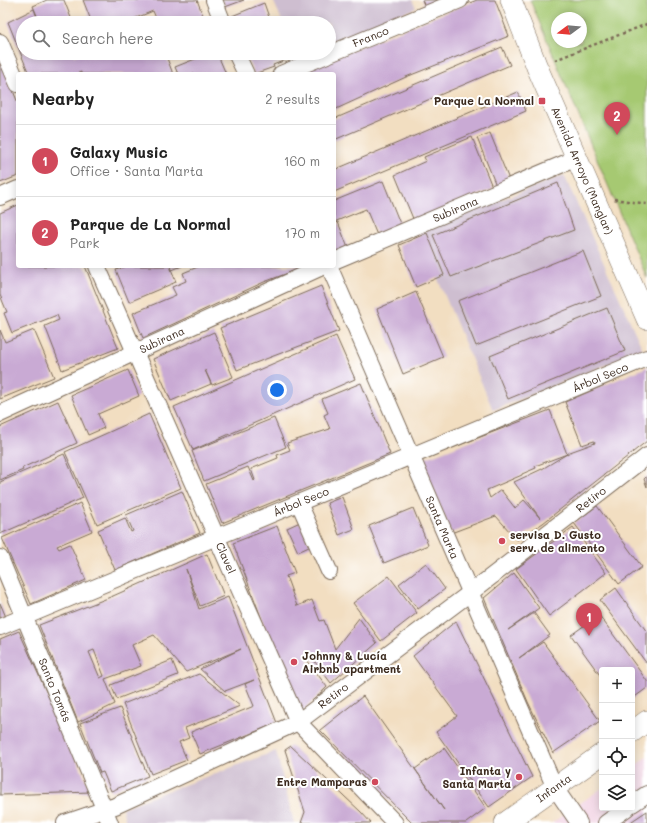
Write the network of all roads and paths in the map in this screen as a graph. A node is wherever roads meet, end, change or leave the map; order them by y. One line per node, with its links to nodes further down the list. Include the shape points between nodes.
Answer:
1 (214, 0): 4 (street)
2 (460, 0): 7 (street, Franco)
3 (511, 0): 10 (main road, Avenida Arroyo (Manglar))
4 (221, 16)
5 (647, 24): 10 (path)
6 (0, 42): 13 (street)
7 (336, 51)
8 (239, 60): 11 (street)
9 (315, 60): 12 (street, Franco)
10 (538, 67): 14 (main road, Avenida Arroyo (Manglar))
11 (245, 72)
12 (286, 72)
13 (16, 79)
14 (577, 158): 19 (street, Subirana); 23 (main road, Avenida Arroyo (Manglar))
15 (16, 189): 16 (street)
16 (0, 196)
17 (613, 199): 18 (path)
18 (647, 204)
19 (336, 261)
20 (98, 268): 24 (street, Clavel)
21 (320, 268): 24 (street, Subirana)
22 (330, 268): 27 (street, Santa Marta)
23 (647, 319)
24 (135, 353): 26 (street, Subirana); 30 (street, Clavel)
25 (647, 358): 27 (street, Árbol Seco)
26 (0, 414)
27 (411, 456): 29 (street, Árbol Seco); 33 (street, Santa Marta)
28 (647, 456): 33 (street, Retiro)
29 (299, 503): 30 (street, Árbol Seco); 32 (street)
30 (217, 538): 34 (street, Árbol Seco); 37 (street, Clavel)
31 (0, 558): 34 (street, Santo Tomás)
32 (329, 571)
33 (470, 593): 37 (street, Retiro); 40 (street, Santa Marta)
34 (24, 617): 35 (street, Árbol Seco); 44 (street, Santo Tomás)
35 (0, 627)
36 (647, 721): 38 (main road)
37 (298, 722): 44 (street, Retiro); 46 (street, Clavel)
38 (635, 730)
39 (599, 756): 40 (main road, Infanta)
40 (555, 788): 47 (main road, Infanta); 48 (street, Santa Marta)
41 (647, 794): 42 (street)
42 (635, 802)
43 (623, 811): 49 (street)
44 (107, 817): 45 (street, Retiro)
45 (65, 823)
46 (395, 823)
47 (505, 823)
48 (579, 823)
49 (606, 823)

